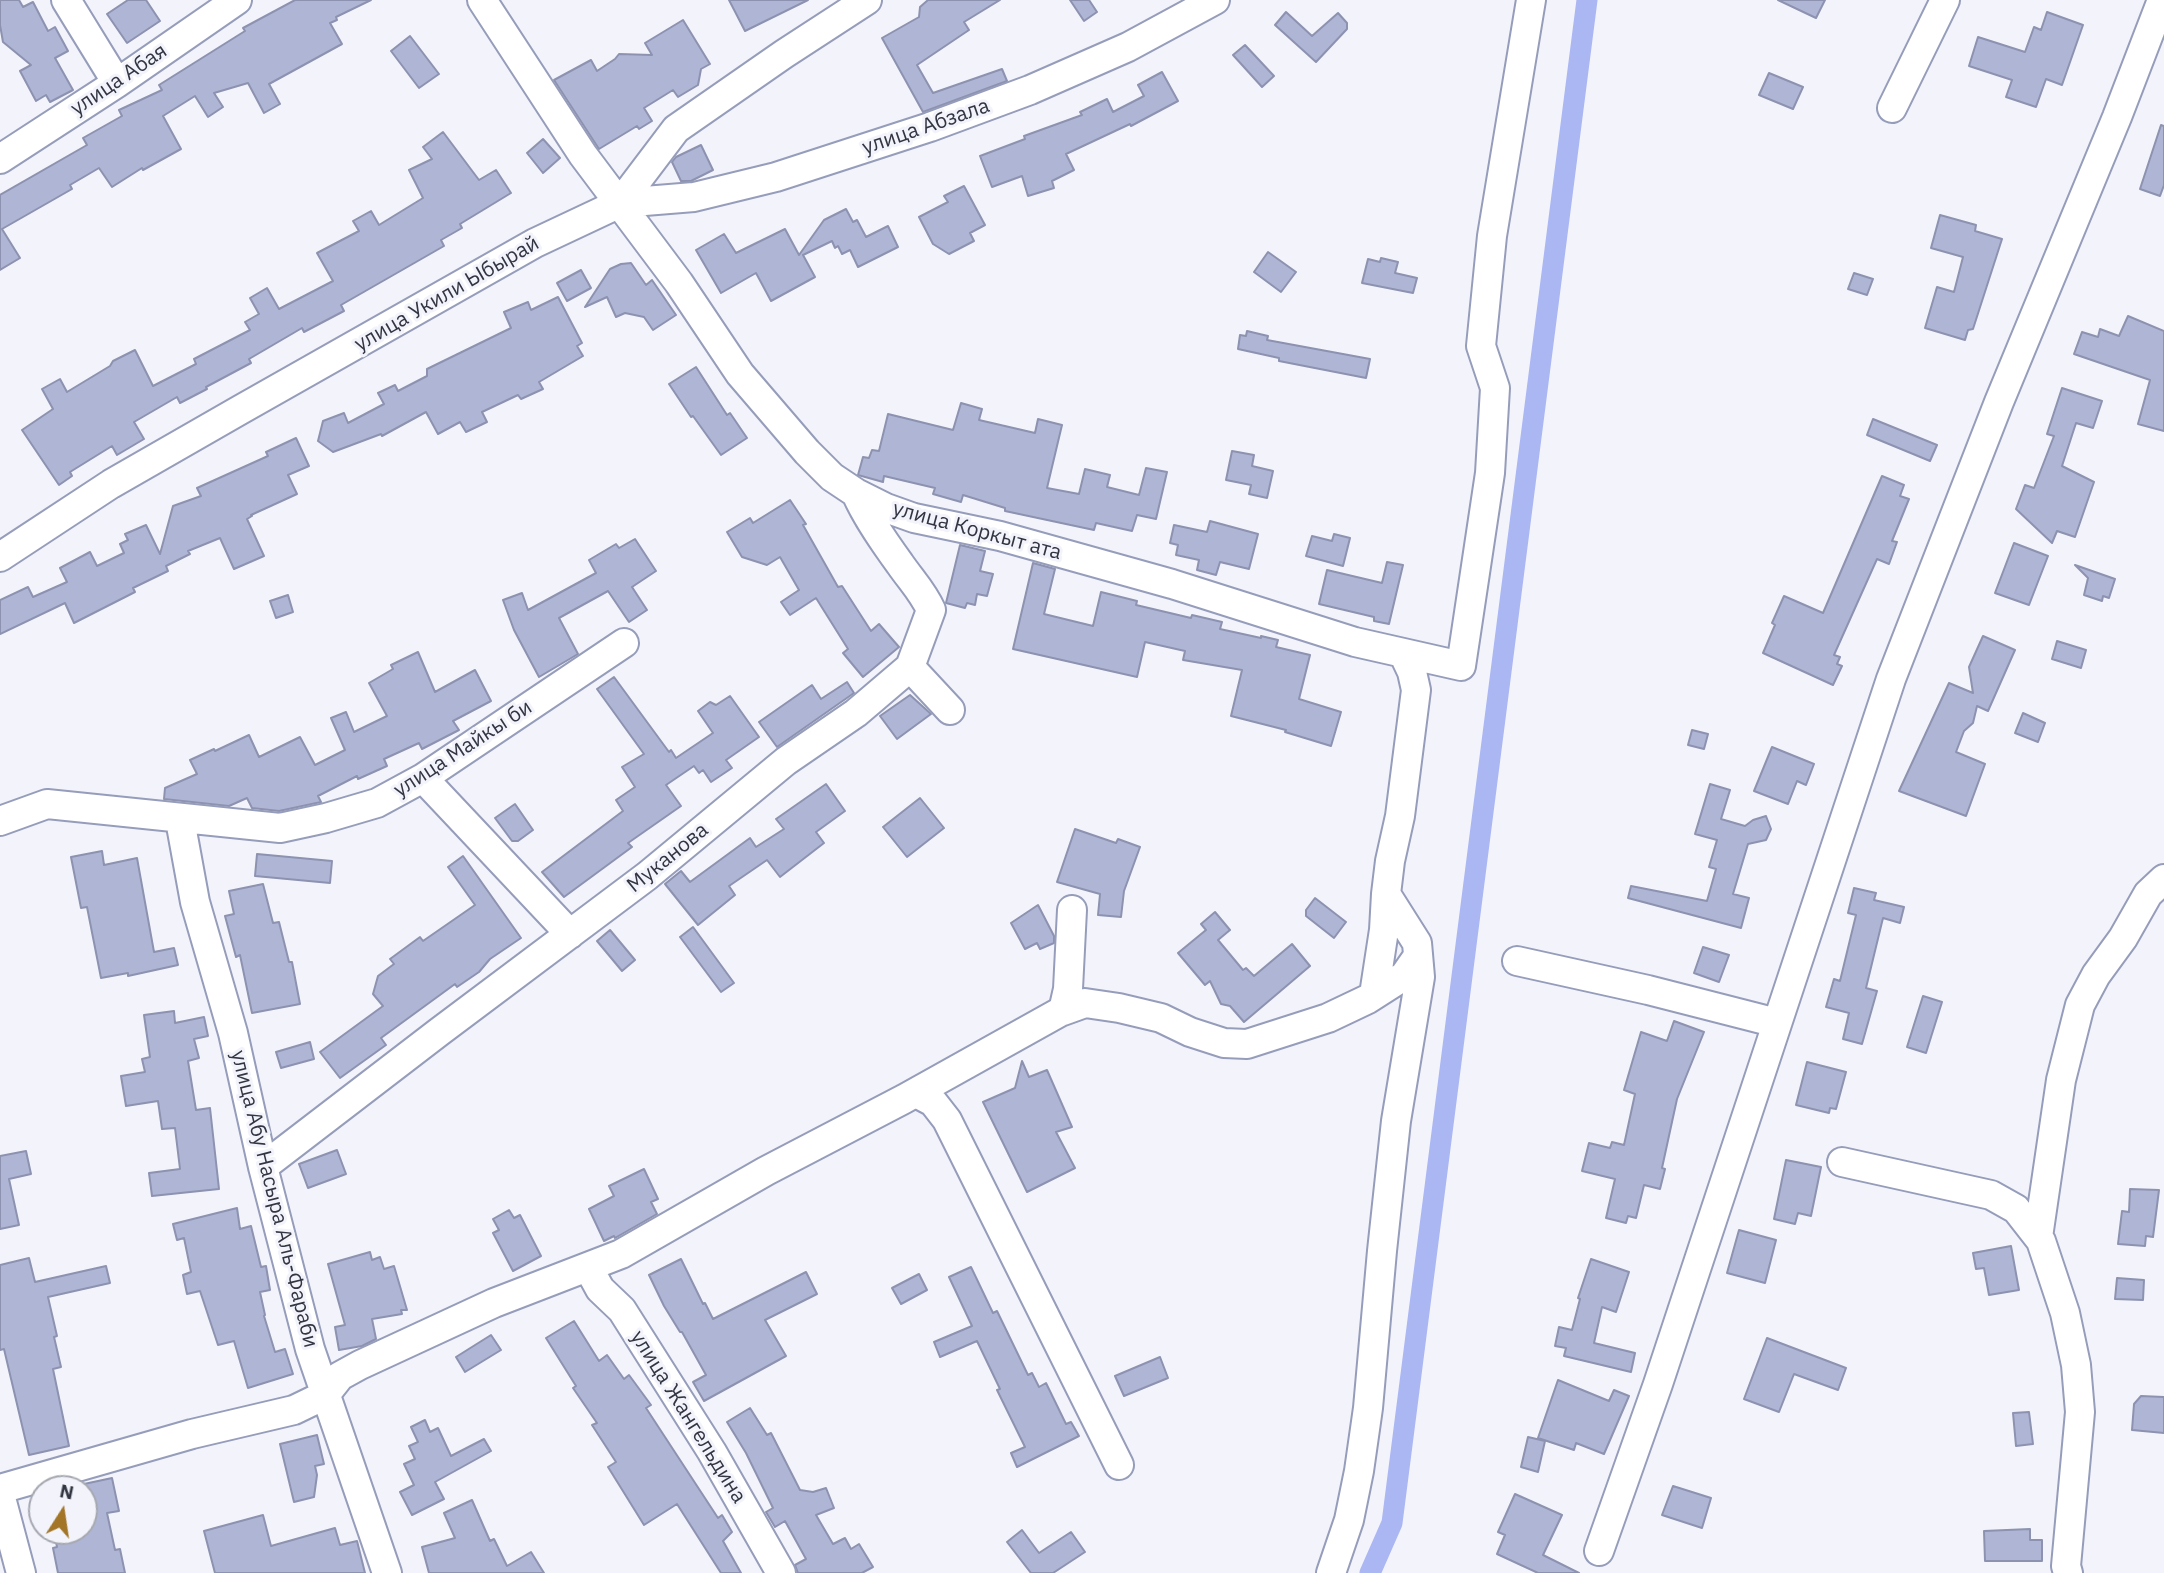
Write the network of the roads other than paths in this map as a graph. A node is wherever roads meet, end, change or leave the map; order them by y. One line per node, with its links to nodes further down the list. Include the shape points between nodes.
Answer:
1 (66, 0): 9 (street)
2 (237, 0): 9 (street, улица Абая)
3 (482, 0): 12 (street, улица Коркыт ата, via 583,155)
4 (867, 0): 12 (street, улица Укили Ыбырай, via 676,128)
5 (1215, 0): 12 (street, улица Абзала, via 1128,47 930,127 753,183 694,197)
6 (1531, 0): 16 (street, улица Коркыт ата, via 1492,236 1480,346 1495,388 1489,473 1461,666)
7 (1945, 0): 10 (street)
8 (2162, 0): 30 (street, via 1891,679)
9 (117, 83): 11 (street, улица Абая)
10 (1892, 108)
11 (0, 159)
12 (620, 203): 13 (street, улица Коркыт ата, via 740,374 807,452); 14 (street, улица Укили Ыбырай, via 535,243 240,410 111,484)
13 (856, 493): 16 (street, улица Коркыт ата, via 914,518 1000,536); 17 (street, Муканова, via 931,610)
14 (0, 557)
15 (624, 643): 19 (street, улица Майкы би)
16 (1404, 653): 23 (street, via 1416,690)
17 (910, 667): 18 (street); 25 (street, Муканова)
18 (950, 710)
19 (423, 778): 20 (street, улица Майкы би, via 377,803 280,828); 25 (street)
20 (180, 820): 21 (street, улица Майкы би, via 47,804); 33 (street, улица Абу Насыра Аль-Фараби, via 195,902 233,1033)
21 (0, 821)
22 (2164, 880): 34 (street, via 2148,894 2080,1005 2061,1080)
23 (1386, 894): 26 (street, via 1417,943); 28 (street)
24 (1072, 910): 29 (street)
25 (570, 934): 33 (street, Муканова)
26 (1418, 956): 28 (street, via 1404,976); 44 (street, via 1420,977 1396,1121 1366,1421 1349,1520)
27 (1517, 961): 30 (street)
28 (1374, 995): 29 (street, via 1328,1018 1247,1044 1224,1043 1119,1007 1085,1003)
29 (1063, 1011): 31 (street)
30 (1777, 1023): 39 (street)
31 (916, 1093): 35 (street, via 778,1164 621,1254); 37 (street, via 933,1102 947,1119)
32 (1842, 1162): 34 (street, via 1991,1195 2016,1209)
33 (263, 1167): 36 (street, улица Абу Насыра Аль-Фараби)
34 (2038, 1237): 40 (street, via 2065,1313 2076,1365 2080,1412)
35 (588, 1266): 36 (street, via 494,1303 360,1365 340,1376); 43 (street, улица Жангельдина, via 600,1289 622,1310 705,1441)
36 (325, 1395): 38 (street, via 294,1410 192,1434); 42 (street, улица Абу Насыра Аль-Фараби)
37 (1119, 1465)
38 (0, 1491): 41 (street)
39 (1599, 1551)
40 (2067, 1563): 45 (street)
41 (21, 1573)
42 (387, 1573)
43 (781, 1573)
44 (1331, 1573)
45 (2046, 1573)

